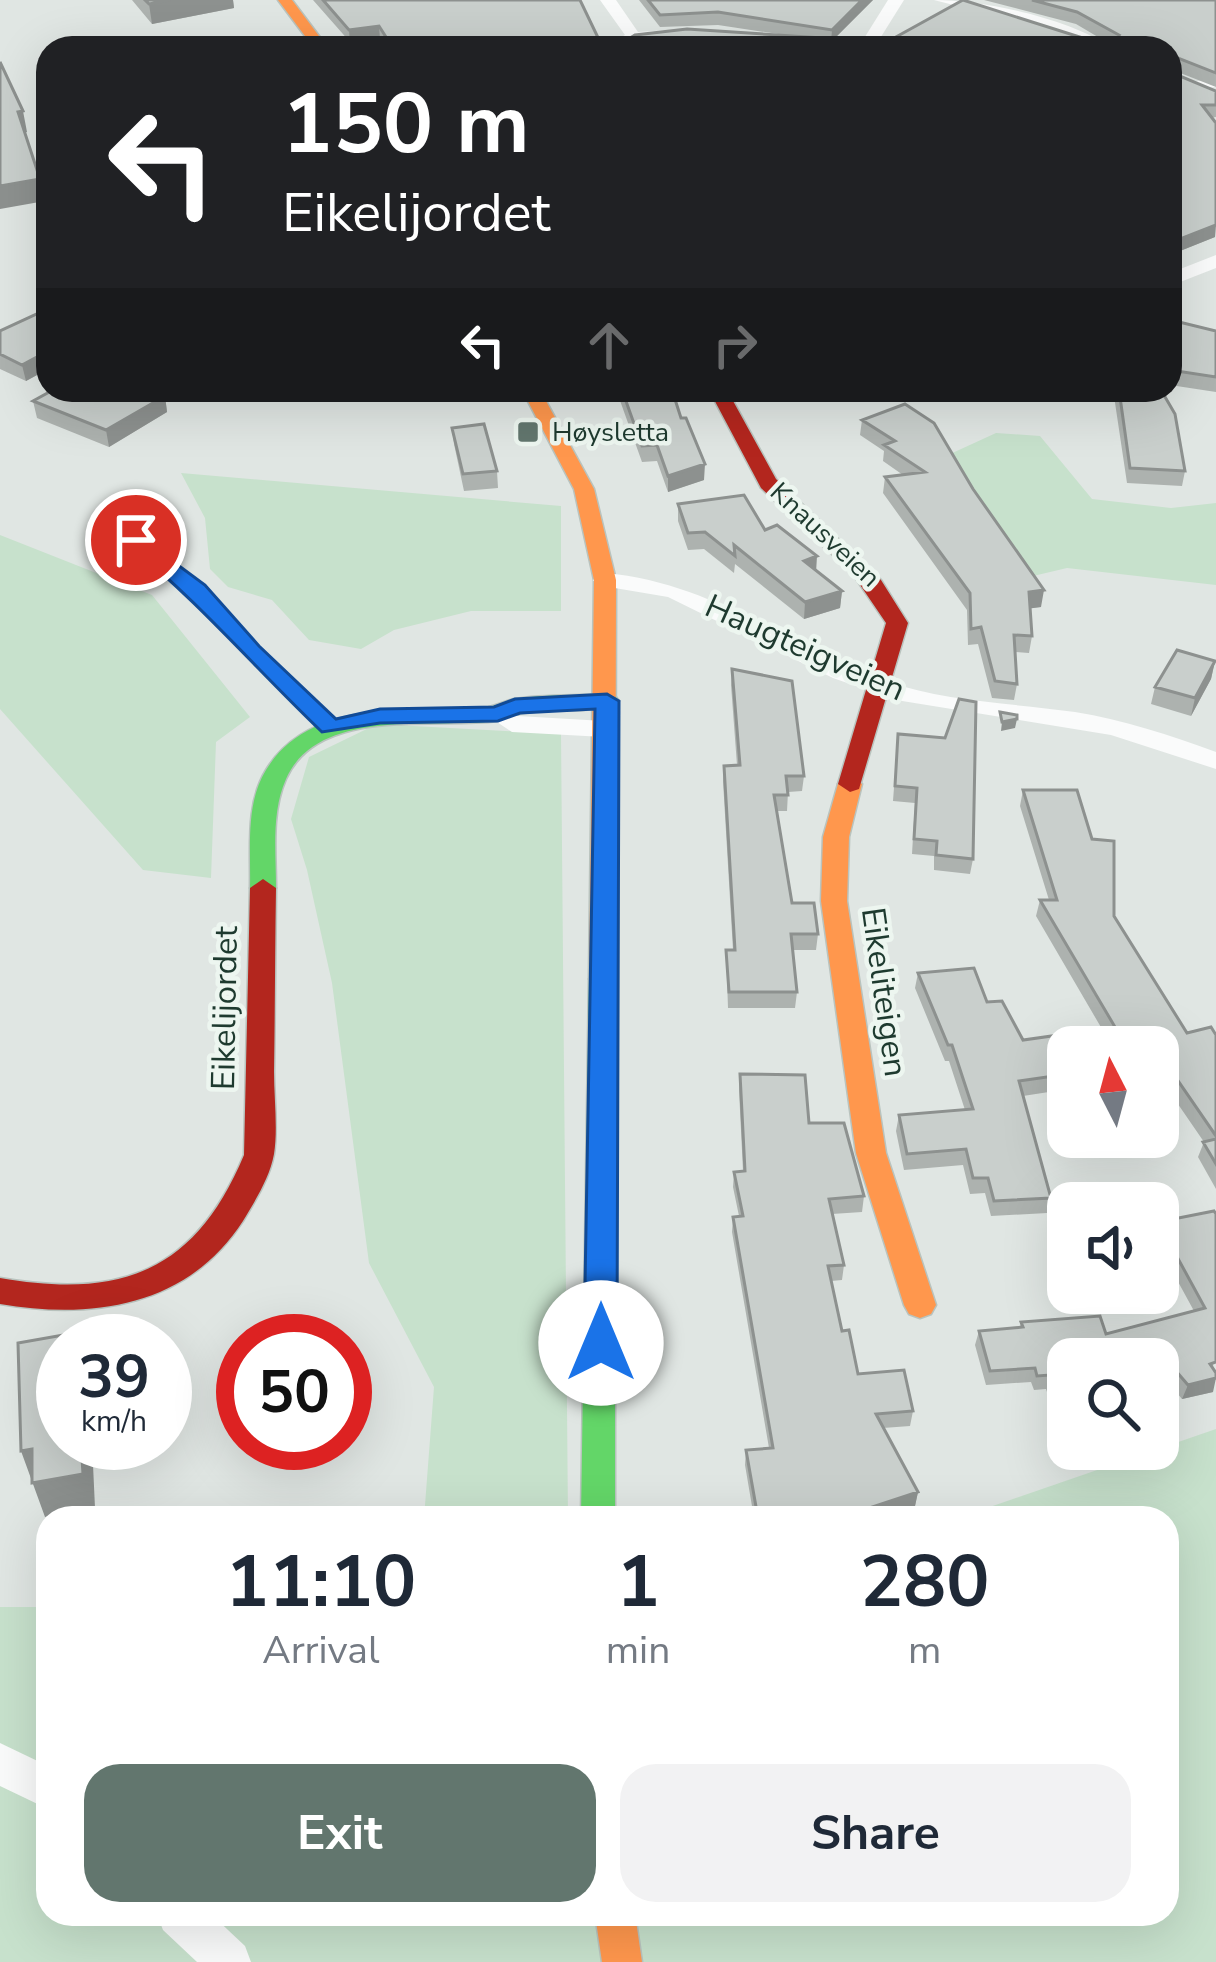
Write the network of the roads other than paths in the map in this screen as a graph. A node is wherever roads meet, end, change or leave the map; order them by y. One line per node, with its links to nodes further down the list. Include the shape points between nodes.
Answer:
1 (285, 0): 6 (street)
2 (608, 0): 7 (street)
3 (896, 0): 9 (street)
4 (942, 0): 10 (street)
5 (693, 35): 8 (street)
6 (311, 36)
7 (633, 36)
8 (664, 36)
9 (874, 36)
10 (1072, 36)
11 (1182, 80): 13 (street)
12 (1216, 82): 13 (street)
13 (1193, 84): 14 (street)
14 (1216, 98)
15 (1216, 261): 16 (street)
16 (1182, 275)
17 (537, 402): 20 (street, via 584,489)
18 (724, 402): 21 (street, Knausveien, via 779,497 875,576 889,597 897,623)
19 (136, 540): 23 (street, via 198,590)
20 (605, 580): 21 (street, Haugteigveien, via 641,581 702,602); 22 (street)
21 (874, 686): 24 (street, Haugteigveien, via 951,706 1110,726); 26 (street, Eikeliteigen, via 836,837 834,901 871,1153)
22 (606, 715): 23 (street, Eikelijordet, via 515,706 498,714 380,716); 27 (street)
23 (331, 727): 25 (street, Eikelijordet, via 298,748 268,785 259,1155 238,1216 197,1258 142,1288 57,1302)
24 (1216, 761)
25 (0, 1291)
26 (920, 1305)
27 (598, 1506)
28 (0, 1764): 29 (street)
29 (36, 1782)
30 (192, 1926): 31 (street)
31 (230, 1962)

